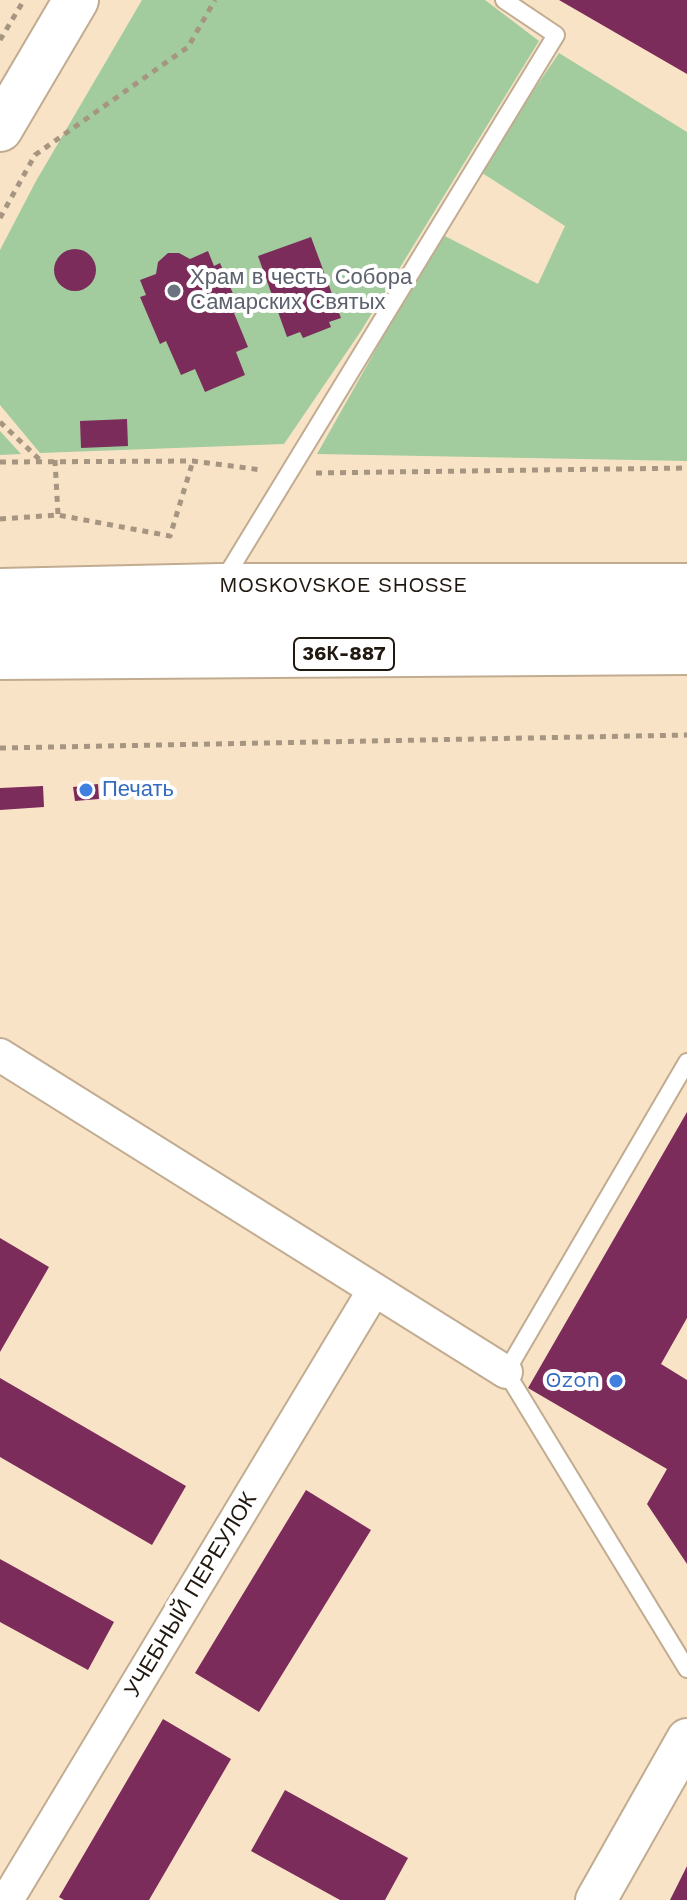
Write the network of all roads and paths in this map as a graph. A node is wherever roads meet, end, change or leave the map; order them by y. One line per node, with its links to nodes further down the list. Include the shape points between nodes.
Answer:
1 (24, 0): 5 (path)
2 (76, 0): 6 (main road)
3 (215, 0): 7 (path, via 188,47 35,155)
4 (504, 0): 14 (lane, via 556,35)
5 (0, 40)
6 (0, 129)
7 (0, 218)
8 (0, 422): 10 (path)
9 (55, 460): 10 (path); 11 (path); 15 (path)
10 (41, 461): 12 (path)
11 (193, 461): 14 (path); 15 (path, via 170,536)
12 (0, 462)
13 (687, 468): 14 (path)
14 (290, 473): 17 (lane)
15 (58, 515): 16 (path)
16 (0, 519)
17 (220, 586): 18 (main road, MOSKOVSKOE SHOSSE); 19 (main road, MOSKOVSKOE SHOSSE)
18 (687, 586)
19 (0, 591)
20 (687, 620): 21 (main road, MOSKOVSKOE SHOSSE / 36К-887)
21 (0, 622)
22 (687, 652): 23 (main road, 36К-887)
23 (0, 657)
24 (687, 735): 25 (path)
25 (0, 748)
26 (0, 1055): 28 (street)
27 (687, 1062): 29 (lane)
28 (374, 1290): 29 (street); 32 (street, УЧЕБНЫЙ ПЕРЕУЛОК)
29 (506, 1372): 30 (lane)
30 (687, 1669)
31 (687, 1739): 33 (street)
32 (7, 1900)
33 (596, 1900)

